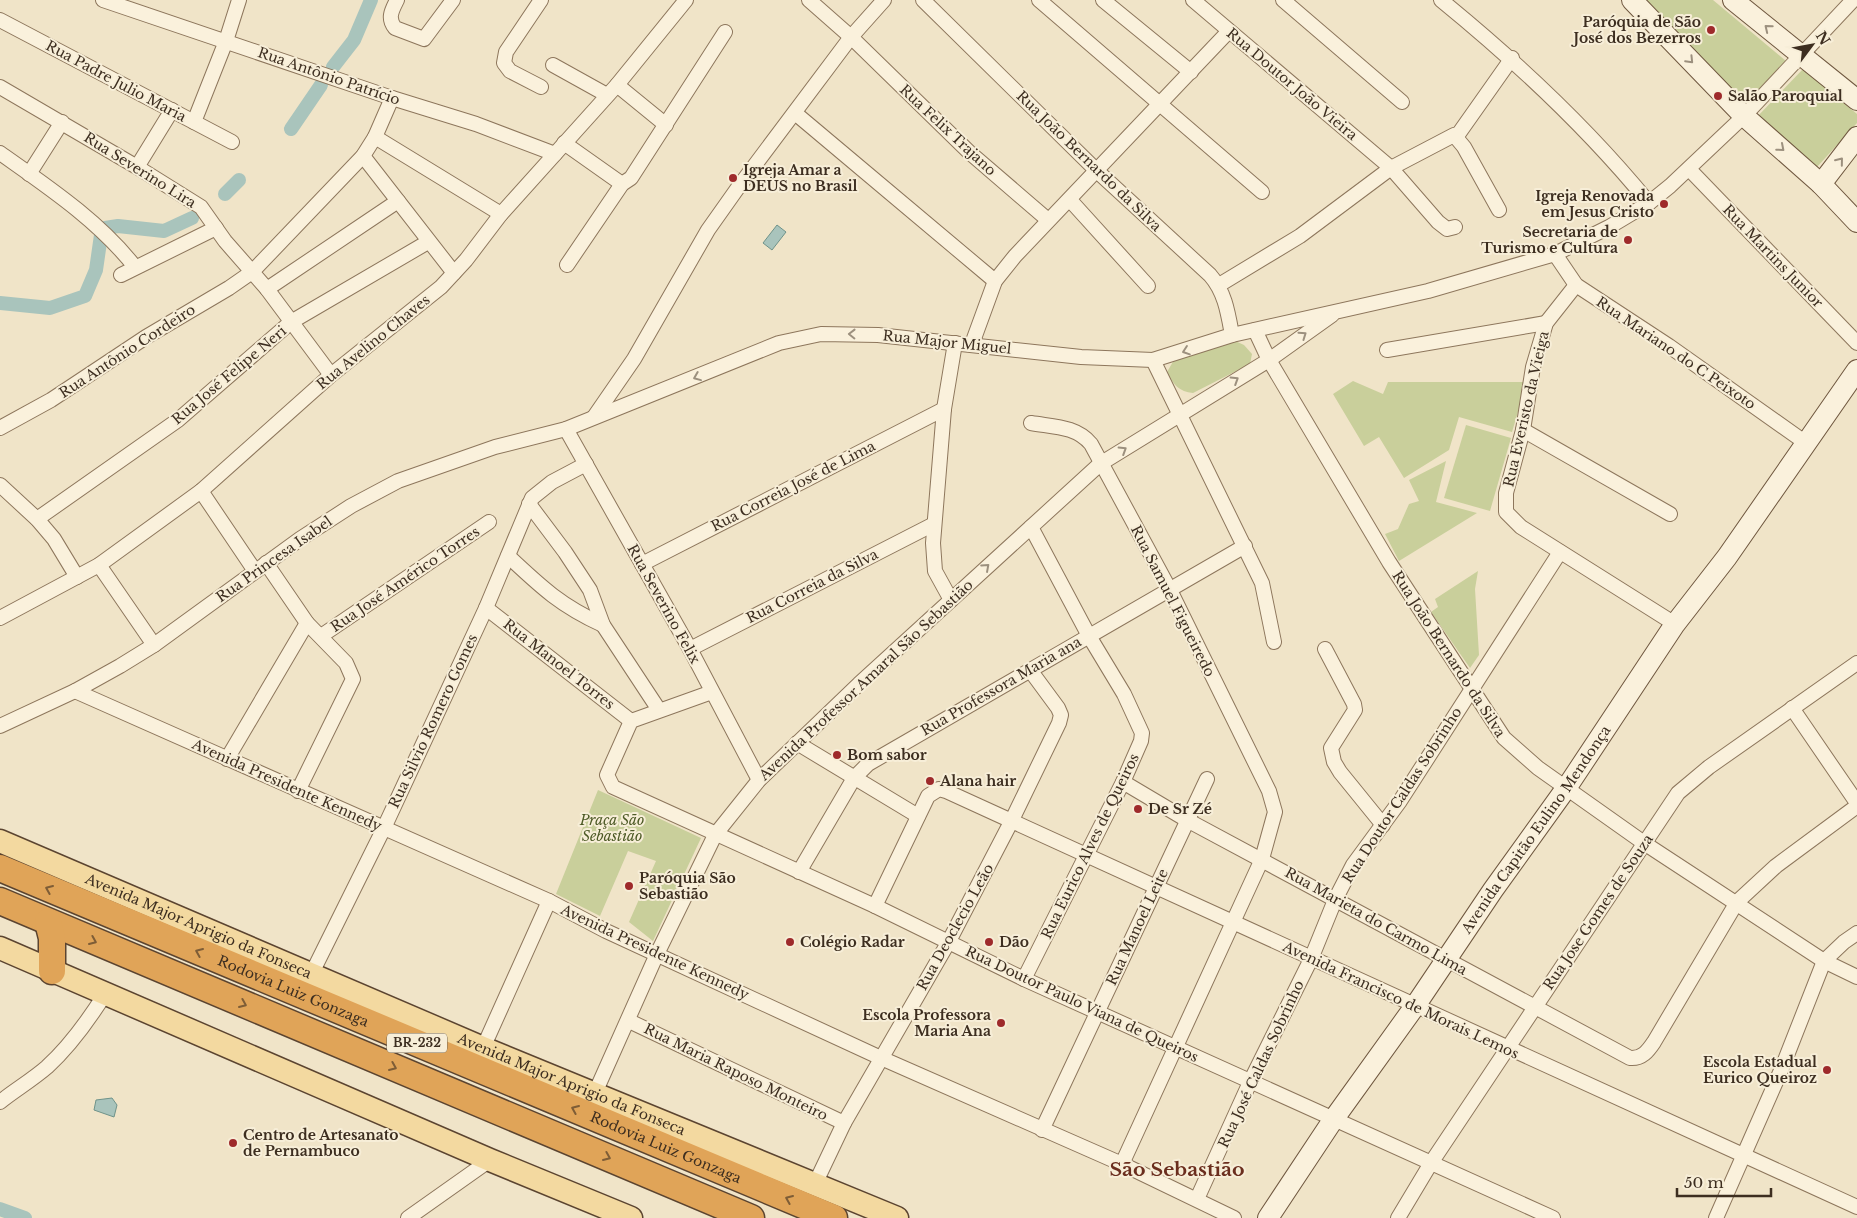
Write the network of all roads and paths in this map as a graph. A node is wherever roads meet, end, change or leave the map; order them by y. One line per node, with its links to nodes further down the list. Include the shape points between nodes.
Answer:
1 (102, 0): 22 (street, Rua Antônio Patrício)
2 (239, 0): 22 (street)
3 (397, 0): 4 (street, via 390,20 396,28 421,38 427,37)
4 (453, 0)
5 (541, 0): 28 (street, via 506,52 504,63 506,68)
6 (686, 0): 29 (street, Rua Avelino Chaves)
7 (809, 0): 21 (street, Rua Felix Trajano)
8 (884, 0): 21 (street)
9 (923, 0): 51 (street, Rua João Bernardo da Silva)
10 (1039, 0): 33 (street)
11 (1103, 0): 26 (street)
12 (1193, 0): 19 (street, Rua Doutor João Vieira)
13 (1283, 0): 32 (street)
14 (1442, 0): 24 (street)
15 (1632, 0): 36 (main road, one-way to 36)
16 (1733, 0): 23 (main road, one-way to 16)
17 (1853, 0): 23 (street, Rua Major Miguel)
18 (0, 20): 34 (street, Rua Padre Julio Maria)
19 (1229, 31): 26 (street); 49 (street, Rua Doutor João Vieira)
20 (725, 32): 39 (street)
21 (851, 37): 35 (street); 61 (street, Rua Felix Trajano, via 962,146)
22 (226, 41): 30 (street, Rua Antônio Patrício); 38 (street)
23 (1802, 56): 31 (main road); 36 (street, Rua Major Miguel)
24 (1512, 58): 42 (street); 58 (street, via 1601,147)
25 (553, 65): 29 (street)
26 (1192, 72): 33 (street)
27 (0, 87): 37 (street, Rua Severino Lira)
28 (540, 87)
29 (612, 90): 39 (street); 44 (street, Rua Avelino Chaves)
30 (392, 98): 40 (street, Rua Antônio Cordeiro); 46 (street, Rua Antônio Patrício, via 476,124)
31 (1857, 100)
32 (1402, 102)
33 (1161, 105): 51 (street); 55 (street)
34 (172, 110): 38 (street, Rua Padre Julio Maria); 48 (street)
35 (795, 113): 72 (street); 92 (street, via 708,230 634,359)
36 (1744, 116): 50 (street, Rua Major Miguel); 54 (main road, one-way to 54)
37 (62, 122): 48 (street, Rua Severino Lira); 52 (street)
38 (194, 122): 43 (street, Rua Padre Julio Maria)
39 (662, 130): 53 (street, via 630,178)
40 (375, 137): 47 (street, Rua Antônio Cordeiro); 60 (street)
41 (1857, 137): 54 (main road, one-way to 41)
42 (1450, 138): 49 (street); 59 (street)
43 (232, 142)
44 (564, 143): 46 (street, Rua Avelino Chaves); 53 (street)
45 (0, 152): 52 (street)
46 (555, 154): 60 (street, Rua Avelino Chaves)
47 (363, 156): 57 (street); 69 (street, Rua Antônio Cordeiro)
48 (137, 167): 64 (street, Rua Severino Lira, via 201,207)
49 (1391, 168): 63 (street, Rua Doutor João Vieira, via 1438,222 1447,229); 73 (street, via 1300,236)
50 (1689, 169): 58 (street, Rua Major Miguel); 83 (street, Rua Martins Junior)
51 (1097, 171): 56 (street); 73 (street, Rua João Bernardo da Silva)
52 (29, 174): 68 (street, via 87,217)
53 (622, 184): 67 (street)
54 (1822, 184): 62 (main road)
55 (1262, 192)
56 (1070, 200): 61 (street); 75 (street)
57 (398, 201): 65 (street); 76 (street)
58 (1649, 203): 66 (street, Rua Major Miguel)
59 (1498, 210)
60 (501, 214): 70 (street, Rua Avelino Chaves)
61 (1048, 220): 72 (street)
62 (1857, 222)
63 (1455, 227)
64 (216, 228): 68 (street); 69 (street, Rua Severino Lira)
65 (428, 242): 70 (street); 78 (street, Rua José Felipe Neri)
66 (1555, 254): 74 (street, Rua Mariano do C Peixoto); 77 (street, Rua Major Miguel, via 1428,291)
67 (567, 265)
68 (136, 267): 71 (street)
69 (252, 272): 76 (street, Rua Severino Lira); 94 (street, Rua Antônio Cordeiro, via 50,400)
70 (454, 273): 89 (street, Rua Avelino Chaves)
71 (121, 275)
72 (995, 281): 84 (street)
73 (1219, 285): 81 (street)
74 (1576, 285): 79 (street, Rua Everisto da Vieiga); 97 (street, Rua Mariano do C Peixoto)
75 (1148, 286)
76 (267, 289): 78 (street, Rua Severino Lira)
77 (1338, 310): 80 (street, Rua Major Miguel); 87 (street, Avenida Professor Amaral São Sebastião, one-way to 77)
78 (291, 322): 89 (street, Rua Severino Lira); 104 (street, Rua José Felipe Neri, via 178,420)
79 (1546, 323): 85 (street); 96 (street, Rua Everisto da Vieiga)
80 (1255, 330): 81 (street, Rua Major Miguel); 87 (street, Rua João Bernardo da Silva)
81 (1232, 335): 86 (street, Rua Major Miguel, one-way to 86)
82 (955, 343): 84 (street, Rua Major Miguel); 90 (street); 92 (street, Rua Major Miguel, one-way to 92, via 878,335 821,334 779,343)
83 (1857, 343)
84 (972, 344): 86 (street, Rua Major Miguel, via 1081,357)
85 (1387, 350)
86 (1153, 360): 91 (street)
87 (1269, 360): 91 (street, Avenida Professor Amaral São Sebastião, one-way to 87); 130 (street, Rua João Bernardo da Silva, via 1389,562)
88 (1857, 370): 97 (main road, Avenida Capitão Eulino Mendonça)
89 (331, 375): 100 (street, Rua Avelino Chaves)
90 (944, 409): 106 (street); 111 (street, Rua Correia José de Lima)
91 (1178, 415): 99 (street, Avenida Professor Amaral São Sebastião, one-way to 91); 108 (street)
92 (594, 418): 95 (street, Rua Major Miguel)
93 (1031, 423): 99 (street, Rua Samuel Figueiredo, via 1083,435)
94 (0, 428)
95 (566, 428): 98 (street, Rua Severino Felix); 113 (street, Rua Princesa Isabel, via 495,447 398,481 351,506)
96 (1523, 430): 103 (street); 109 (street, Rua Everisto da Vieiga, via 1506,493 1506,512 1521,527)
97 (1806, 443): 120 (main road, Avenida Capitão Eulino Mendonça, via 1727,557)
98 (586, 464): 102 (street); 111 (street, Rua Severino Felix)
99 (1100, 464): 107 (street, Avenida Professor Amaral São Sebastião); 115 (street, Rua Samuel Figueiredo)
100 (201, 491): 112 (street, Rua Avelino Chaves); 113 (street)
101 (3, 493): 104 (street)
102 (533, 499): 110 (street, Rua Silvio Romero Gomes); 121 (street, via 590,590)
103 (1670, 514)
104 (37, 520): 114 (street, via 54,539)
105 (489, 522): 122 (street, Rua José Américo Torres)
106 (934, 524): 116 (street, via 932,558 935,571); 126 (street, Rua Correia da Silva)
107 (1031, 526): 116 (street, Avenida Professor Amaral São Sebastião, one-way to 107); 123 (street, Rua Eurico Alves de Queiros)
108 (1245, 546): 115 (street, Rua Professora Maria ana); 124 (street, via 1262,583)
109 (1560, 552): 120 (street); 130 (street, Rua Doutor Caldas Sobrinho)
110 (508, 556): 117 (street, Rua Silvio Romero Gomes); 121 (street, via 558,601)
111 (642, 564): 126 (street, Rua Severino Felix)
112 (98, 565): 114 (street, Rua Avelino Chaves); 125 (street)
113 (260, 567): 119 (street); 125 (street, Rua Princesa Isabel)
114 (77, 577): 118 (street, Rua Avelino Chaves)
115 (1170, 590): 123 (street, Rua Professora Maria ana); 155 (street, Rua Samuel Figueiredo, via 1274,805 1274,820)
116 (951, 600): 137 (street, Avenida Professor Amaral São Sebastião)
117 (486, 608): 135 (street, Rua Manoel Torres); 150 (street, Rua Silvio Romero Gomes)
118 (0, 618)
119 (307, 623): 122 (street); 138 (street, Rua José Américo Torres)
120 (1675, 624): 143 (main road, Avenida Capitão Eulino Mendonça)
121 (603, 626): 134 (street)
122 (321, 636): 144 (street, via 346,663 353,678)
123 (1089, 636): 129 (street, Rua Professora Maria ana); 142 (street, Rua Eurico Alves de Queiros, via 1124,694 1142,733)
124 (1274, 642)
125 (154, 645): 131 (street, Rua Princesa Isabel)
126 (690, 649): 132 (street, Rua Severino Felix)
127 (1325, 649): 149 (street, via 1355,710 1331,748 1334,762)
128 (1857, 663): 133 (street, Rua Jose Gomes de Souza)
129 (1030, 670): 139 (street, Rua Professora Maria ana, via 890,750); 148 (street, Rua Deoclecio Leão, via 1061,715)
130 (1471, 690): 143 (street, Rua João Bernardo da Silva, via 1504,738 1521,755); 149 (street, Rua Doutor Caldas Sobrinho)
131 (75, 691): 136 (street, Rua Princesa Isabel); 138 (street, Avenida Presidente Kennedy)
132 (712, 692): 134 (street); 141 (street, Rua Severino Felix)
133 (1792, 708): 145 (street); 153 (street, Rua Jose Gomes de Souza, via 1691,780 1678,793)
134 (659, 710): 135 (street)
135 (631, 722): 151 (street, Rua Doutor Paulo Viana de Queiros, via 607,775 613,787)
136 (0, 726)
137 (797, 743): 139 (street); 141 (street, Avenida Professor Amaral São Sebastião)
138 (227, 758): 144 (street, Avenida Presidente Kennedy)
139 (854, 778): 146 (street); 157 (street, Rua Professora Maria ana)
140 (1207, 779): 147 (street, Rua Manoel Leite)
141 (760, 780): 151 (street, Avenida Professor Amaral São Sebastião)
142 (1123, 782): 147 (street, Rua Marieta do Carmo Lima); 154 (street, Rua Eurico Alves de Queiros)
143 (1567, 787): 153 (street, Rua João Bernardo da Silva); 171 (main road, Avenida Capitão Eulino Mendonça)
144 (298, 790): 150 (street, Avenida Presidente Kennedy)
145 (1857, 804): 162 (street, via 1776,866)
146 (918, 816): 148 (street, Avenida Francisco de Morais Lemos, via 932,792 939,789); 163 (street)
147 (1187, 820): 155 (street, Rua Marieta do Carmo Lima); 158 (street, Rua Manoel Leite)
148 (1011, 822): 154 (street, Avenida Francisco de Morais Lemos); 167 (street, Rua Deoclecio Leão)
149 (1383, 825): 159 (street, Rua Doutor Caldas Sobrinho, via 1353,865)
150 (384, 828): 161 (street, Avenida Presidente Kennedy); 174 (street, Rua Silvio Romero Gomes)
151 (715, 835): 157 (street, Rua Doutor Paulo Viana de Queiros); 169 (street, Avenida Professor Amaral São Sebastião)
152 (0, 841): 174 (main road, Avenida Major Aprigio da Fonseca / BR-232)
153 (1644, 843): 162 (street, Rua João Bernardo da Silva); 179 (street, Rua Jose Gomes de Souza)
154 (1087, 856): 158 (street, Avenida Francisco de Morais Lemos); 176 (street, Rua Eurico Alves de Queiros)
155 (1262, 859): 159 (street, Rua Marieta do Carmo Lima); 165 (street)
156 (0, 868): 202 (highway, Rodovia Luiz Gonzaga / BR-232, one-way to 156)
157 (799, 872): 163 (street, Rua Doutor Paulo Viana de Queiros)
158 (1155, 887): 165 (street, Avenida Francisco de Morais Lemos); 180 (street, Rua Manoel Leite)
159 (1335, 900): 170 (street, Rua José Caldas Sobrinho); 171 (street, Rua Marieta do Carmo Lima)
160 (0, 901): 164 (highway, BR-232)
161 (549, 901): 169 (street, Avenida Presidente Kennedy); 182 (street)
162 (1737, 902): 172 (street, Rua João Bernardo da Silva); 179 (street, Rua Marieta do Carmo Lima, via 1643,1056 1630,1058)
163 (875, 906): 167 (street, Rua Doutor Paulo Viana de Queiros)
164 (48, 922): 173 (highway, via 52,938); 201 (highway, BR-232, one-way to 201)
165 (1234, 923): 170 (street, Avenida Francisco de Morais Lemos); 183 (street)
166 (1857, 933): 172 (street)
167 (948, 943): 176 (street, Rua Doutor Paulo Viana de Queiros); 185 (street, Rua Deoclecio Leão)
168 (0, 948): 173 (main road)
169 (657, 954): 181 (street, Avenida Professor Amaral São Sebastião); 185 (street, Avenida Presidente Kennedy)
170 (1311, 959): 178 (street, Avenida Francisco de Morais Lemos); 186 (street, Rua José Caldas Sobrinho)
171 (1446, 960): 178 (main road, Avenida Capitão Eulino Mendonça); 179 (street, Rua Marieta do Carmo Lima)
172 (1824, 961): 175 (street, Rua João Bernardo da Silva); 192 (street, via 1782,1068)
173 (52, 971): 177 (main road)
174 (312, 973): 182 (main road, Avenida Major Aprigio da Fonseca / BR-232)
175 (1857, 977)
176 (1024, 980): 180 (street, Rua Doutor Paulo Viana de Queiros)
177 (105, 994): 188 (street, via 87,1023 47,1067); 193 (main road)
178 (1416, 1006): 184 (street, Avenida Francisco de Morais Lemos); 189 (main road, Avenida Capitão Eulino Mendonça)
179 (1534, 1007): 184 (street, Rua Jose Gomes de Souza)
180 (1097, 1013): 183 (street, Rua Doutor Paulo Viana de Queiros); 191 (street, Rua Manoel Leite)
181 (629, 1021): 187 (street, Avenida Professor Amaral São Sebastião); 190 (street, Rua Maria Raposo Monteiro)
182 (483, 1048): 187 (main road, Avenida Major Aprigio da Fonseca / BR-232)
183 (1174, 1048): 186 (street, Rua Doutor Paulo Viana de Queiros); 195 (street)
184 (1508, 1049): 192 (street, Avenida Francisco de Morais Lemos); 194 (street, Rua Jose Gomes de Souza)
185 (881, 1058): 190 (street, Rua Deoclecio Leão); 191 (street, Avenida Presidente Kennedy)
186 (1251, 1080): 189 (street, Rua Doutor Paulo Viana de Queiros); 197 (street, Rua José Caldas Sobrinho)
187 (595, 1093): 196 (main road, Avenida Major Aprigio da Fonseca / BR-232)
188 (1, 1100)
189 (1333, 1120): 194 (street, Rua Doutor Paulo Viana de Queiros); 205 (main road, Avenida Capitão Eulino Mendonça)
190 (844, 1123): 196 (street, Rua Deoclecio Leão)
191 (1042, 1130): 195 (street, Avenida Presidente Kennedy)
192 (1743, 1154): 198 (street, Avenida Francisco de Morais Lemos); 208 (street)
193 (490, 1160): 199 (street); 200 (main road)
194 (1431, 1163): 206 (street, Rua Jose Gomes de Souza); 207 (street, Rua Doutor Paulo Viana de Queiros)
195 (1122, 1164): 197 (street, Avenida Presidente Kennedy)
196 (815, 1184): 203 (main road, Avenida Major Aprigio da Fonseca / BR-232)
197 (1197, 1199): 204 (street, Avenida Presidente Kennedy)
198 (1857, 1207)
199 (408, 1218)
200 (631, 1218)
201 (751, 1218)
202 (834, 1218)
203 (897, 1218)
204 (1234, 1218)
205 (1268, 1218)
206 (1398, 1218)
207 (1553, 1218)
208 (1716, 1218)

